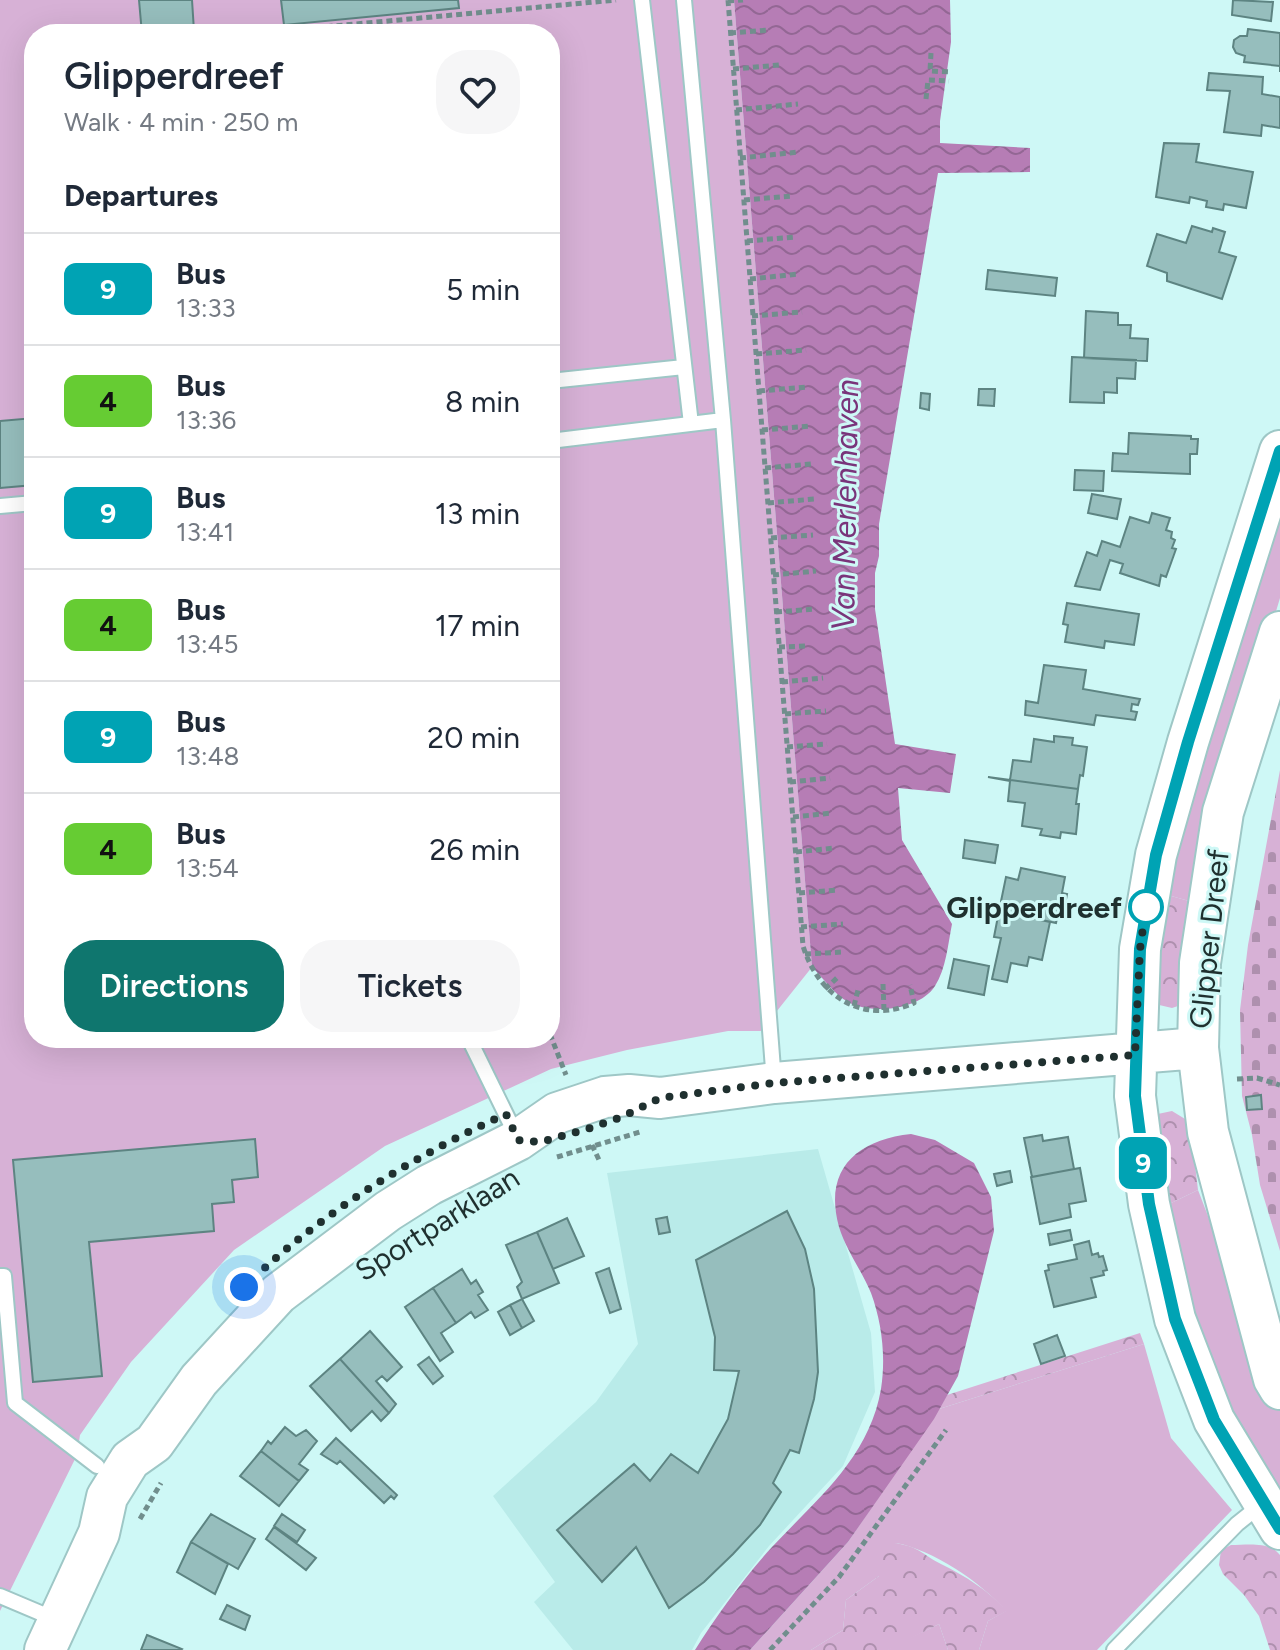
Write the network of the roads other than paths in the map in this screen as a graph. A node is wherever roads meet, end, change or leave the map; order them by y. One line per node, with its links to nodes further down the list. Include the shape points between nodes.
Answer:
1 (642, 0): 3 (lane)
2 (684, 0): 5 (lane)
3 (684, 367): 4 (lane); 6 (lane)
4 (560, 380)
5 (723, 420): 6 (lane); 15 (lane)
6 (691, 424): 7 (lane)
7 (560, 440)
8 (1280, 451): 14 (street, Glipper Dreef, via 1156,855 1140,949)
9 (24, 504): 10 (lane)
10 (0, 506)
11 (1280, 632): 13 (street, Glipper Dreef, via 1223,812 1200,963)
12 (474, 1048): 16 (lane)
13 (1198, 1048): 14 (street, Sportparklaan); 18 (street, Glipper Dreef, via 1208,1132)
14 (1135, 1055): 15 (street, Sportparklaan); 20 (street, Glipper Dreef, via 1149,1204 1175,1319 1214,1420)
15 (774, 1083): 16 (street, Sportparklaan, via 655,1114 629,1095 605,1097 557,1113)
16 (535, 1149): 22 (street, Sportparklaan, via 429,1185 278,1294 199,1380 160,1458)
17 (0, 1276): 19 (lane, via 15,1403)
18 (1280, 1389)
19 (97, 1466)
20 (1272, 1516): 23 (lane, via 1237,1524)
21 (0, 1596): 22 (lane)
22 (51, 1635)
23 (1114, 1650)

